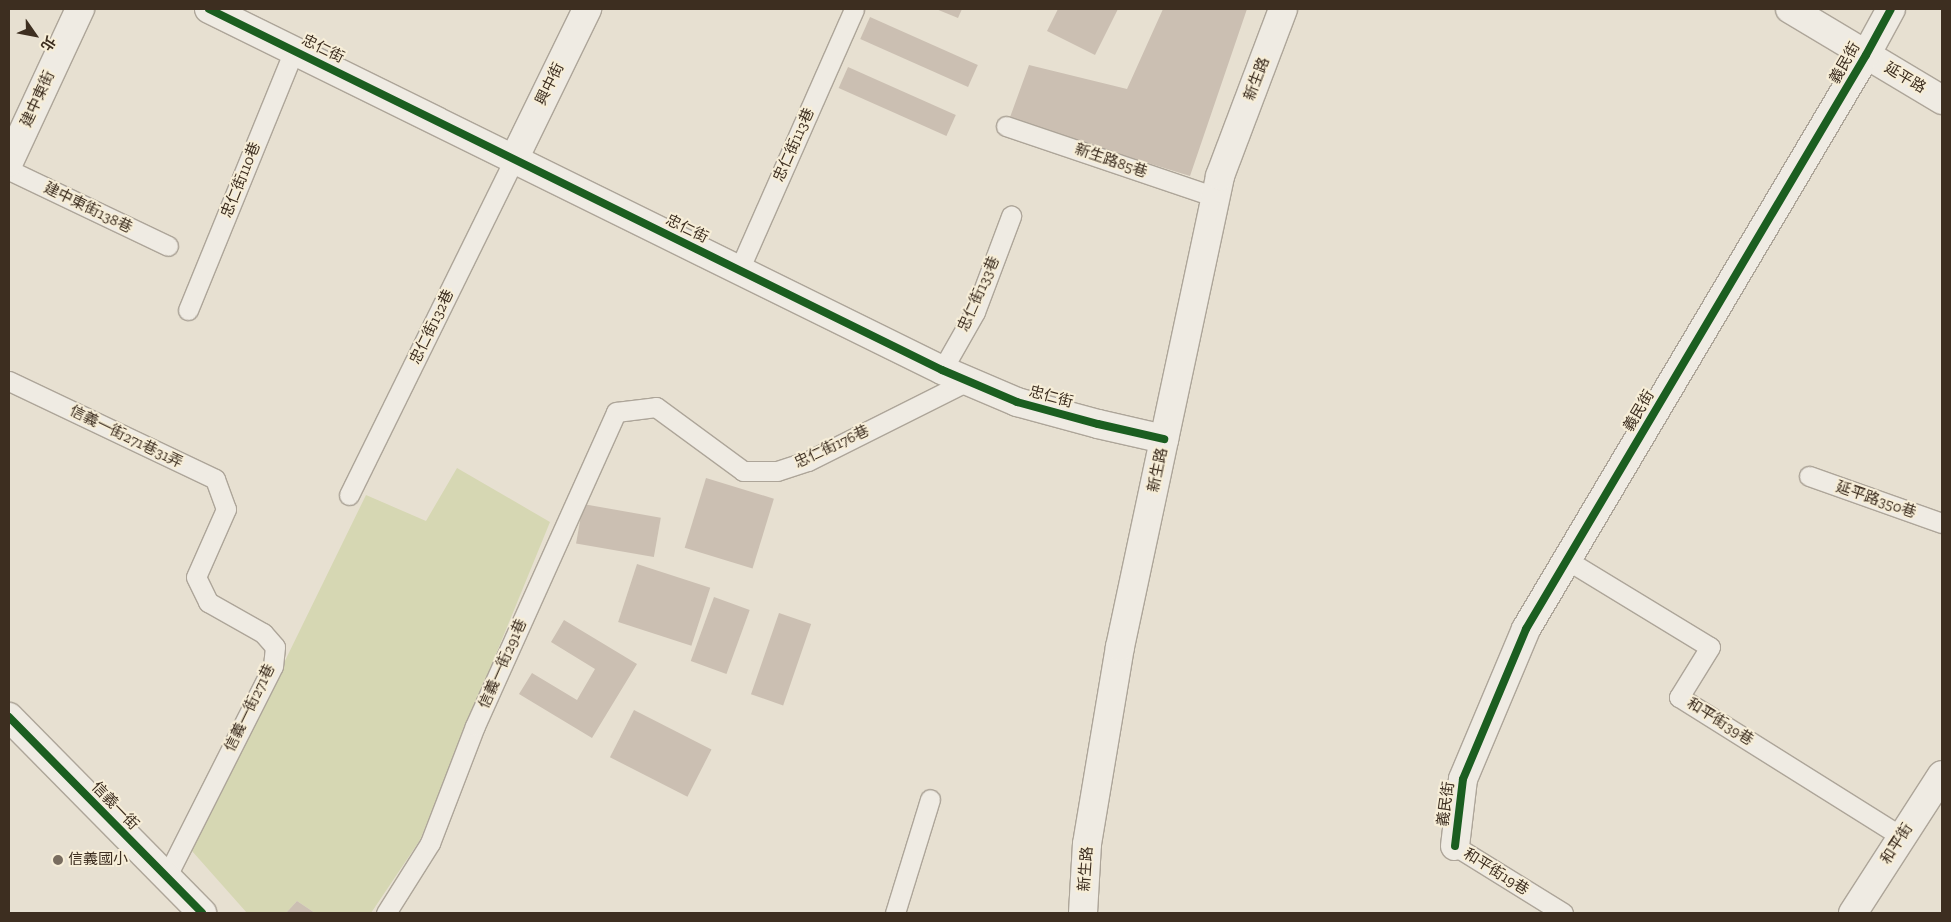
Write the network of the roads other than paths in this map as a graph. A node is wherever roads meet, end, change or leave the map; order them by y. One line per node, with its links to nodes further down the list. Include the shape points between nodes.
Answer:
1 (80, 9): 13 (street, 建中東街)
2 (209, 9): 8 (street, 忠仁街)
3 (587, 9): 12 (street, 興中街)
4 (1283, 9): 15 (street, 新生路, via 1220,176)
5 (1790, 9): 9 (street, 延平路)
6 (1891, 9): 9 (street, 義民街)
7 (852, 15): 18 (lane, 忠仁街113巷)
8 (294, 50): 12 (street, 忠仁街); 19 (lane, 忠仁街110巷)
9 (1866, 55): 10 (street, 延平路); 29 (street, 義民街)
10 (1942, 100)
11 (1006, 126): 15 (lane, 新生路85巷)
12 (514, 159): 18 (street, 忠仁街); 26 (lane, 忠仁街132巷)
13 (9, 162)
14 (9, 170): 17 (lane, 建中東街138巷)
15 (1216, 196): 24 (street, 新生路)
16 (1012, 216): 20 (lane, 忠仁街133巷, via 975,312)
17 (168, 246)
18 (739, 270): 20 (street, 忠仁街)
19 (188, 310)
20 (942, 370): 22 (street, 忠仁街)
21 (9, 381): 27 (lane, 信義一街271巷31弄, via 215,479)
22 (968, 381): 23 (lane, 忠仁街176巷, via 808,461 777,471 743,471 656,407); 24 (street, 忠仁街, via 1017,402)
23 (616, 412): 37 (lane, 信義一街291巷, via 475,726 430,843)
24 (1164, 439): 39 (street, 新生路, via 1120,648 1087,844)
25 (1809, 476): 28 (lane, 延平路350巷)
26 (350, 495)
27 (226, 509): 35 (lane, 信義一街271巷, via 196,577 208,602 263,634 275,647 273,666)
28 (1942, 522)
29 (1567, 560): 33 (lane, 和平街39巷, via 1710,647 1679,697); 34 (street, 義民街, via 1526,629 1463,779)
30 (9, 717): 35 (street, 信義一街)
31 (1942, 775): 33 (street, 和平街)
32 (930, 799): 38 (lane)
33 (1902, 837): 41 (street, 和平街)
34 (1455, 846): 40 (lane, 和平街19巷)
35 (166, 878): 36 (street, 信義一街)
36 (202, 913)
37 (386, 913)
38 (895, 913)
39 (1083, 913)
40 (1563, 913)
41 (1853, 913)

